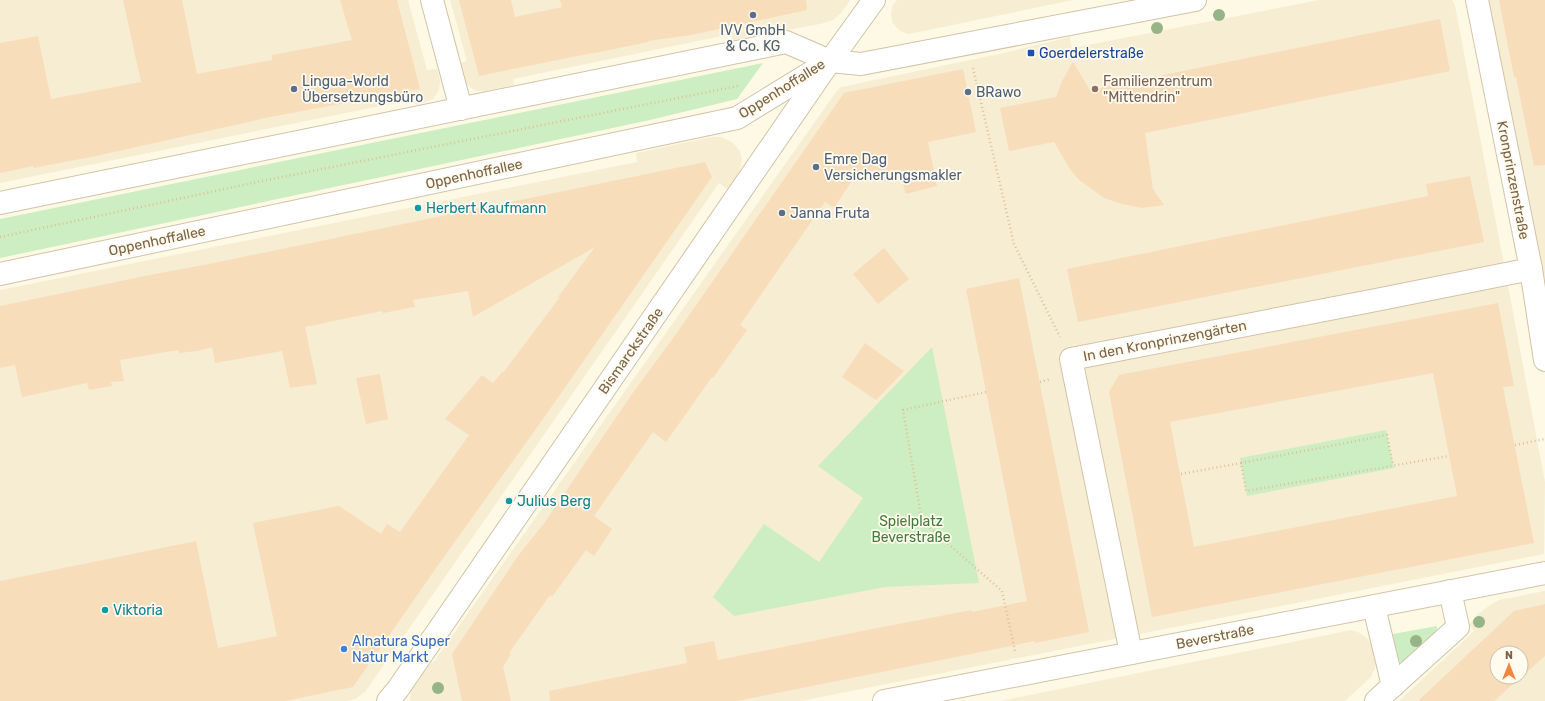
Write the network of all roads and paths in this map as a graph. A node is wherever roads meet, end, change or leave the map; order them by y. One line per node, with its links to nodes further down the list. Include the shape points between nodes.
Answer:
1 (432, 0): 8 (street)
2 (874, 0): 6 (street, Bismarckstraße)
3 (1195, 0): 5 (street)
4 (1477, 0): 11 (street, Kronprinzenstraße)
5 (967, 44): 6 (street, via 861,64); 13 (path, via 1014,244)
6 (830, 61): 8 (street, Oppenhoffallee, via 786,42); 12 (street, Oppenhoffallee, via 737,118); 28 (street, Bismarckstraße)
7 (744, 85): 10 (path, via 262,181)
8 (461, 109): 9 (street, Oppenhoffallee)
9 (0, 203)
10 (0, 237)
11 (1531, 269): 13 (street, In den Kronprinzengärten); 14 (street, Kronprinzenstraße)
12 (0, 274)
13 (1071, 359): 25 (street, In den Kronprinzengärten)
14 (1545, 360)
15 (986, 392): 26 (path, via 903,410 922,521 1002,590)
16 (1545, 439): 17 (path)
17 (1514, 445)
18 (1449, 456): 20 (path)
19 (1241, 463): 20 (path, via 1246,491); 20 (path, via 1387,435); 21 (path)
20 (1393, 465)
21 (1181, 474)
22 (1545, 573): 23 (street, Beverstraße)
23 (1450, 592): 24 (street, Beverstraße); 27 (street, via 1458,627)
24 (1374, 607): 25 (street, Beverstraße); 27 (street)
25 (1131, 653): 26 (street, Beverstraße)
26 (1021, 674): 29 (street, Beverstraße)
27 (1393, 686): 30 (street)
28 (388, 701)
29 (884, 701)
30 (1376, 701)

